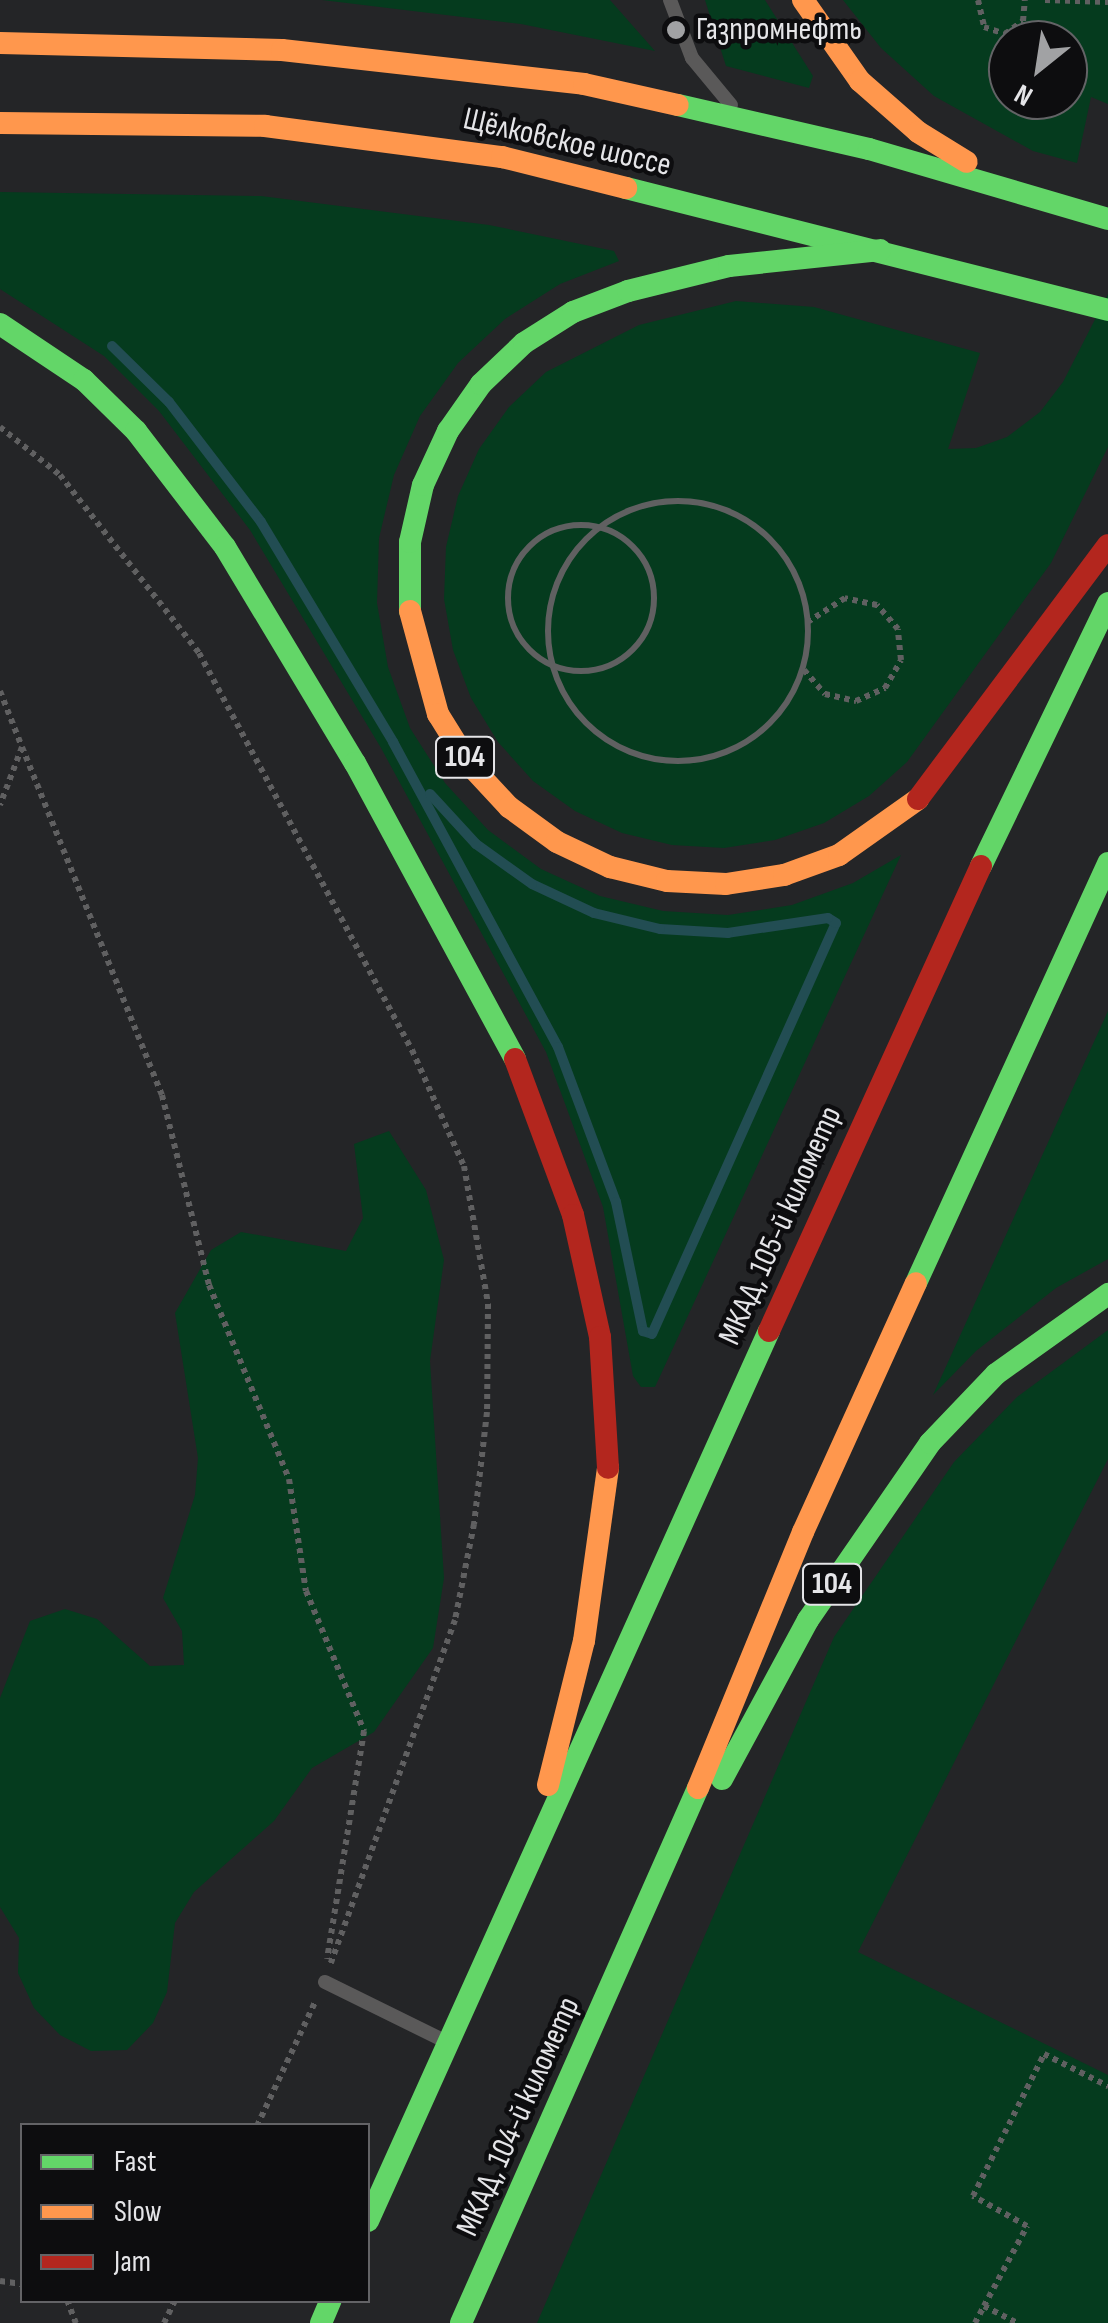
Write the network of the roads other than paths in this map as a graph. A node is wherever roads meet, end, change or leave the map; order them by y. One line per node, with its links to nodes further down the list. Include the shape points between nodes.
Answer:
1 (670, 0): 4 (lane, via 705,79)
2 (803, 0): 6 (main road, via 860,81 918,132)
3 (0, 42): 4 (main road, Щёлковское шоссе, via 282,50 474,67)
4 (752, 120): 6 (main road, Щёлковское шоссе)
5 (0, 123): 8 (main road, Щёлковское шоссе, via 265,126 463,151)
6 (1014, 191): 7 (main road, Щёлковское шоссе)
7 (1108, 219)
8 (880, 250): 9 (main road, Щёлковское шоссе); 11 (main road, 104, via 729,266 628,290 524,343 482,384 448,431 423,485 410,562 418,659 438,714 469,764 509,808 556,842 610,867 667,881 726,884 784,875 840,855 890,825 934,786)
9 (1108, 310)
10 (0, 324): 15 (main road, via 84,380 136,431 225,546 355,763 518,1064 574,1215 600,1337 609,1481 584,1641)
11 (1108, 545)
12 (1108, 604): 15 (main road, МКАД, 105-й километр, via 932,968)
13 (1108, 863): 16 (main road, via 803,1532)
14 (1108, 1294): 16 (main road, 104, via 996,1374 930,1443 808,1620)
15 (524, 1880): 18 (main road)
16 (636, 1938): 20 (main road, МКАД, 104-й километр)
17 (325, 1982): 18 (lane)
18 (449, 2043): 19 (main road)
19 (370, 2217)
20 (461, 2323)

